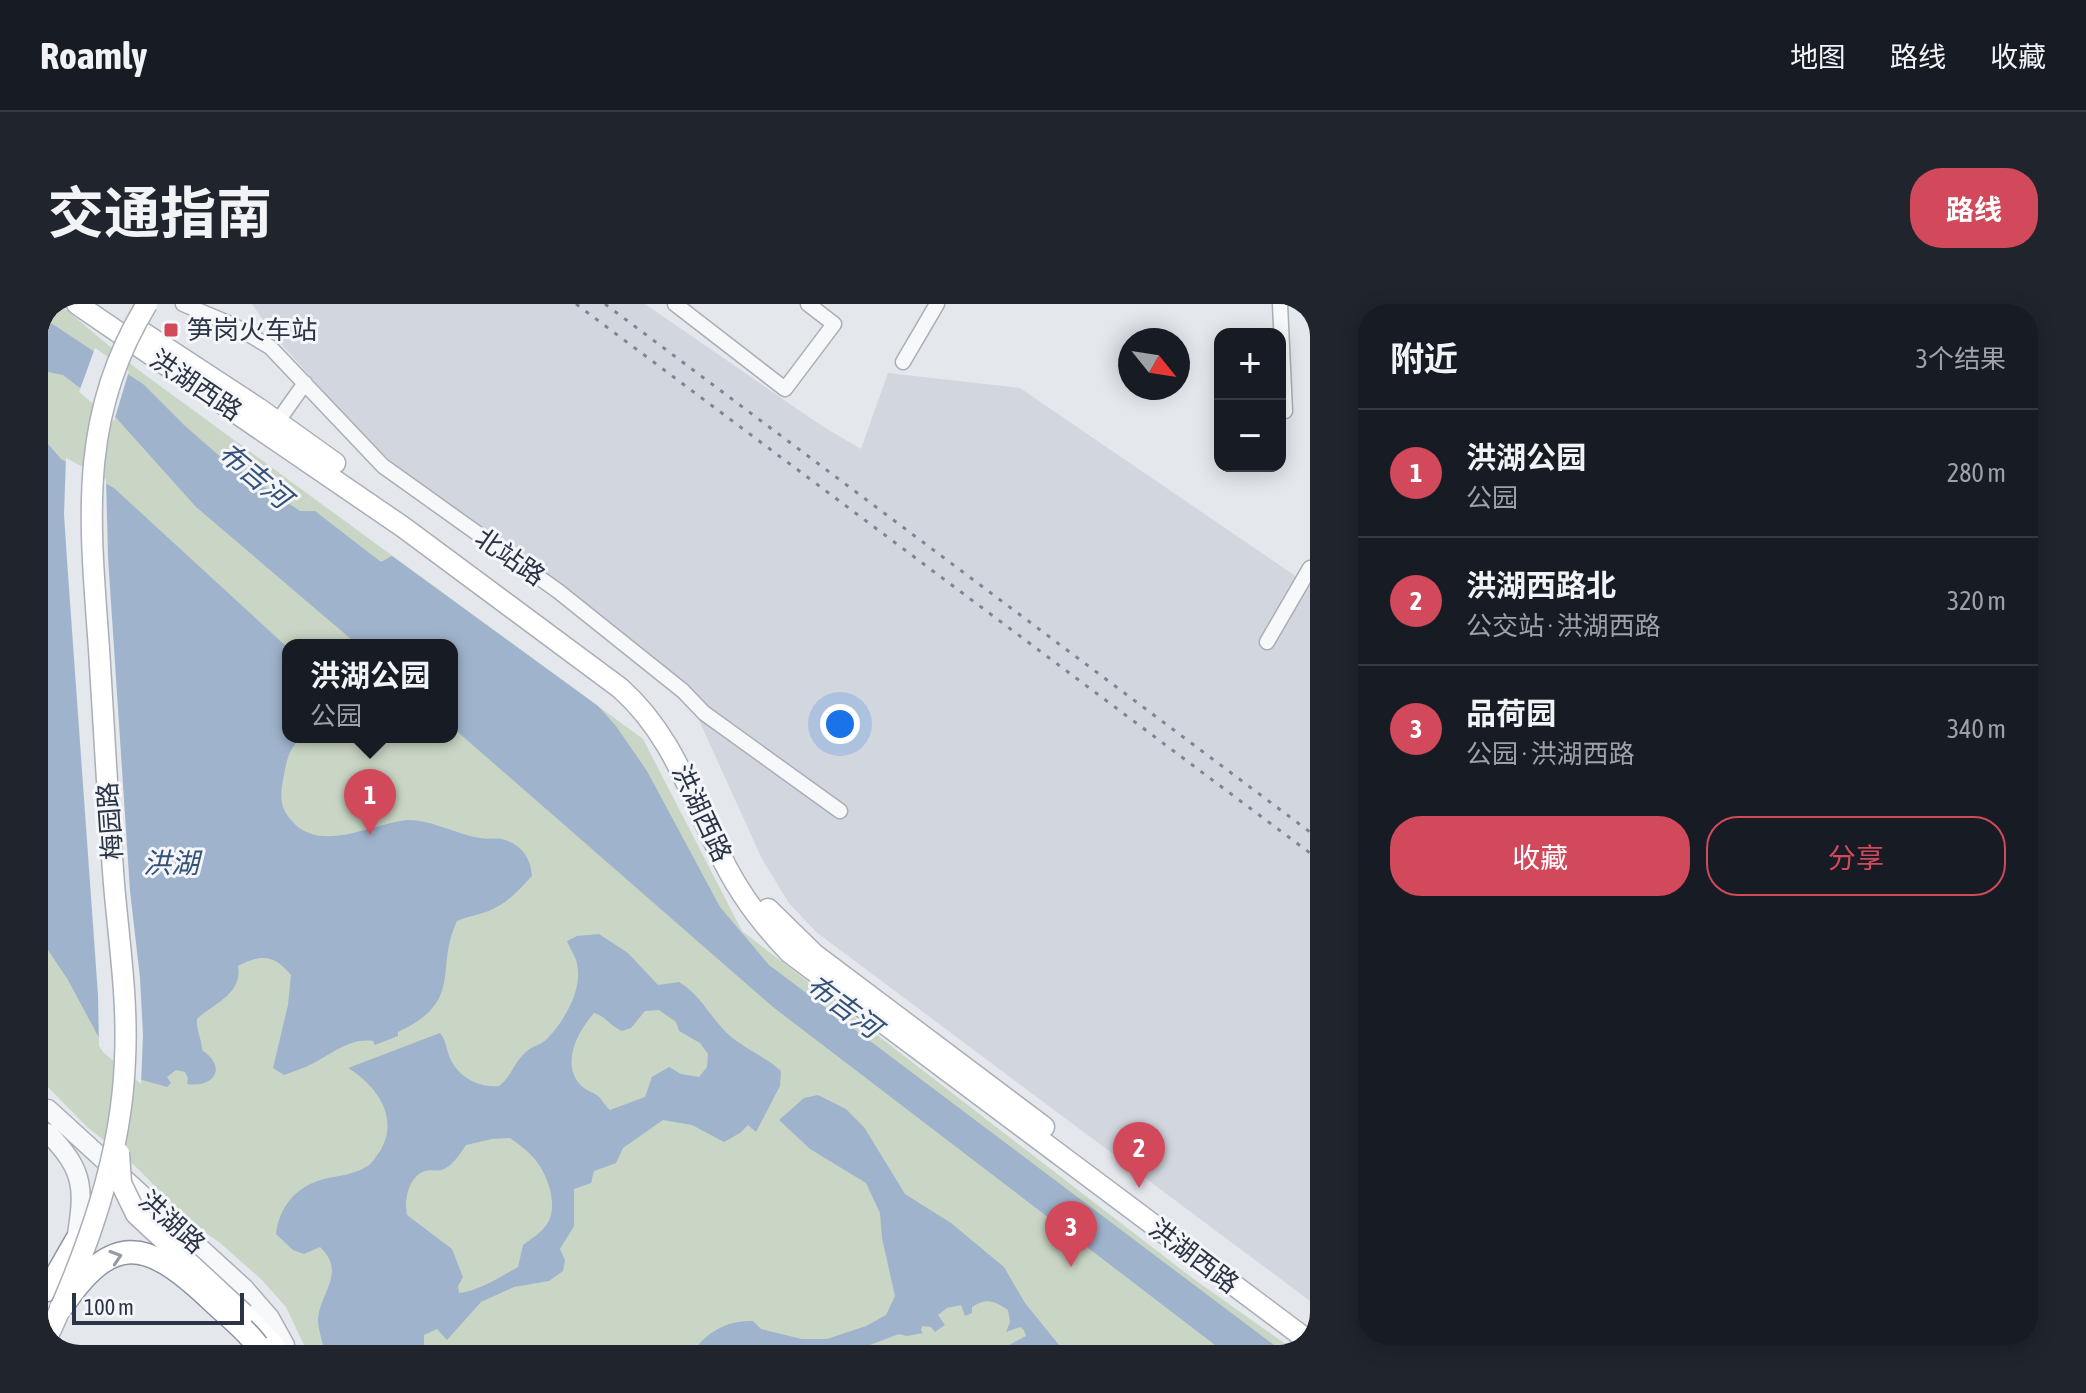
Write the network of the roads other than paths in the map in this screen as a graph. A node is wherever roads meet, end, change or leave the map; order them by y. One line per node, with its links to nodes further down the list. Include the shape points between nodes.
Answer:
1 (77, 304): 13 (main road, 洪湖西路)
2 (100, 304): 13 (main road, 洪湖西路)
3 (133, 304): 21 (main road, 梅园路, via 97,381 79,488 112,1056 106,1131)
4 (147, 304): 18 (main road, 梅园路, bridge, via 109,384 91,483 126,1028)
5 (183, 304): 11 (street, 北站路, via 254,336)
6 (675, 304): 7 (street, via 785,389 834,324)
7 (808, 304)
8 (937, 304): 10 (street)
9 (1280, 304): 12 (street)
10 (903, 362)
11 (305, 383): 13 (street); 16 (street, 北站路, via 383,466 558,591 704,713)
12 (1284, 400)
13 (273, 428): 23 (main road, 洪湖西路, via 494,577 644,693 675,731 761,900 814,954); 25 (main road, 洪湖西路, via 634,701 678,762 750,909 790,953)
14 (1310, 568): 15 (street)
15 (1267, 642)
16 (840, 811)
17 (48, 1110): 19 (street); 20 (street, 洪湖路)
18 (122, 1112): 22 (main road, 梅园路, bridge, via 92,1229); 28 (main road, bridge, via 120,1177 130,1204)
19 (48, 1132): 21 (street, via 73,1160 78,1176)
20 (101, 1158): 26 (highway, via 90,1219 49,1326); 29 (street, 洪湖路, via 244,1288)
21 (76, 1241): 22 (highway)
22 (52, 1303): 24 (main road, 梅园路, bridge); 27 (highway, one-way to 27, bridge, via 104,1261 122,1253 147,1254 173,1265)
23 (1310, 1326)
24 (48, 1336)
25 (1310, 1342)
26 (54, 1345)
27 (257, 1345)
28 (274, 1345)
29 (285, 1345)

